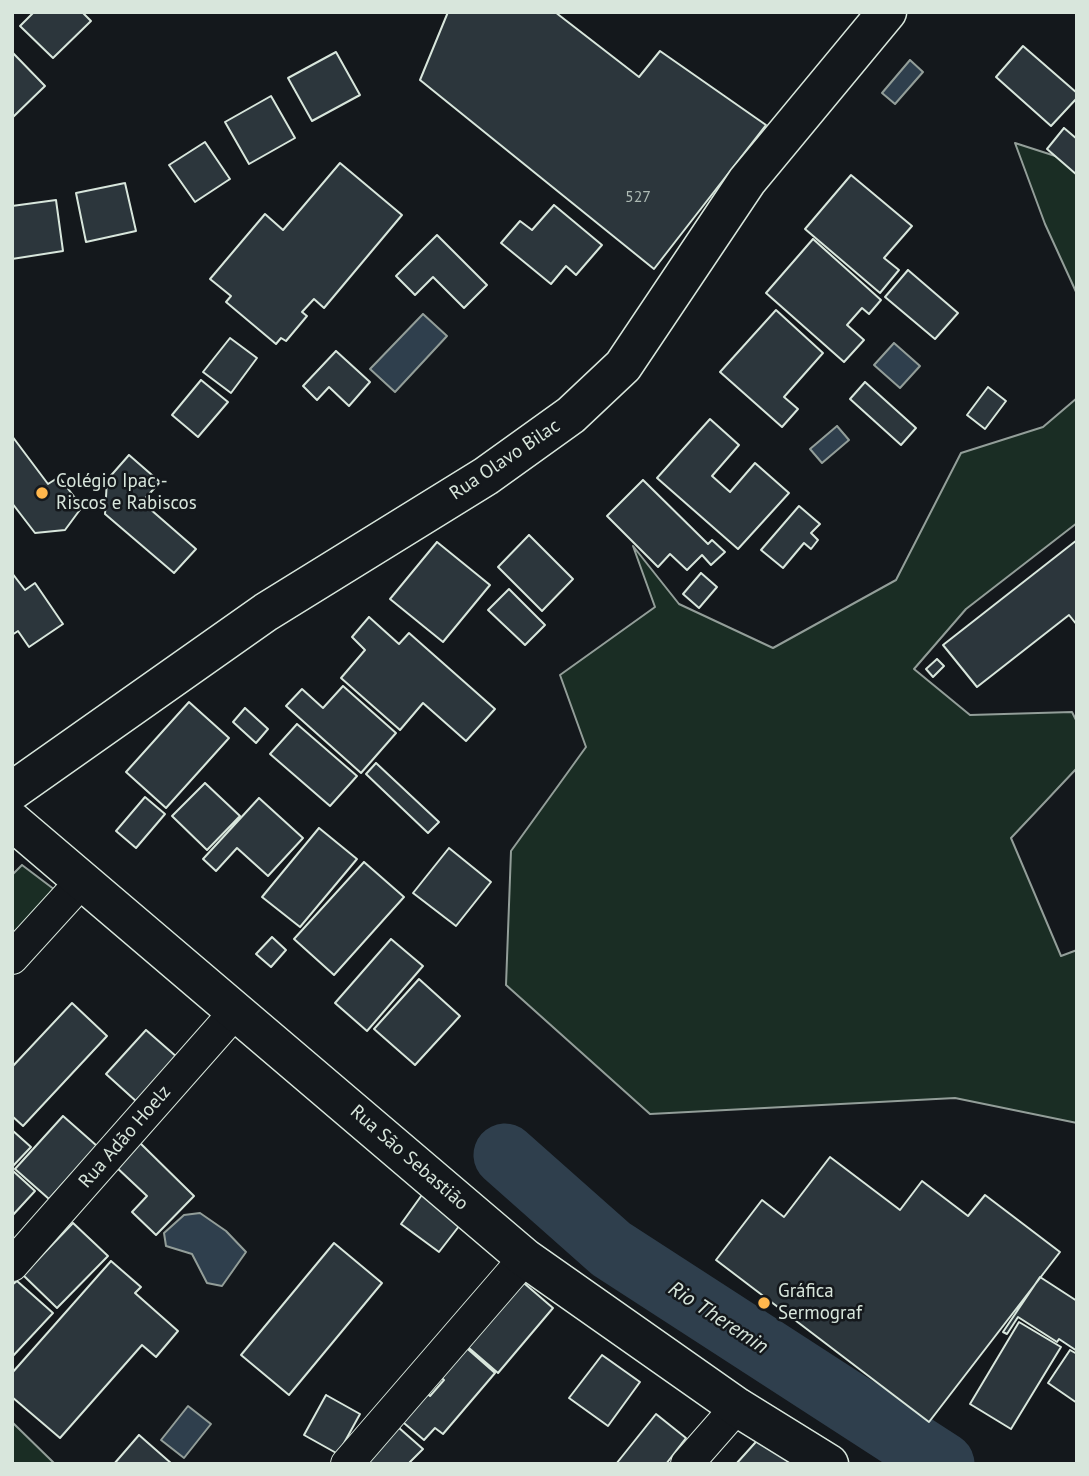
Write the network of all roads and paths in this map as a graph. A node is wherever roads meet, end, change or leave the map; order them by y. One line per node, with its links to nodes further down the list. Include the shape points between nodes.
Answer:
1 (887, 12): 2 (main road, Rua Olavo Bilac, via 747,181 622,366 571,415 486,476 267,612)
2 (12, 791)
3 (12, 821): 4 (main road, Rua São Sebastião)
4 (83, 880): 5 (street); 6 (main road, Rua São Sebastião)
5 (12, 958)
6 (237, 1010): 7 (main road, Rua São Sebastião); 8 (street, Rua Adão Hoelz)
7 (525, 1258): 9 (main road, Rua São Sebastião); 10 (street)
8 (12, 1265)
9 (737, 1407): 11 (street); 12 (main road, Rua São Sebastião)
10 (347, 1464)
11 (687, 1464)
12 (829, 1464)

